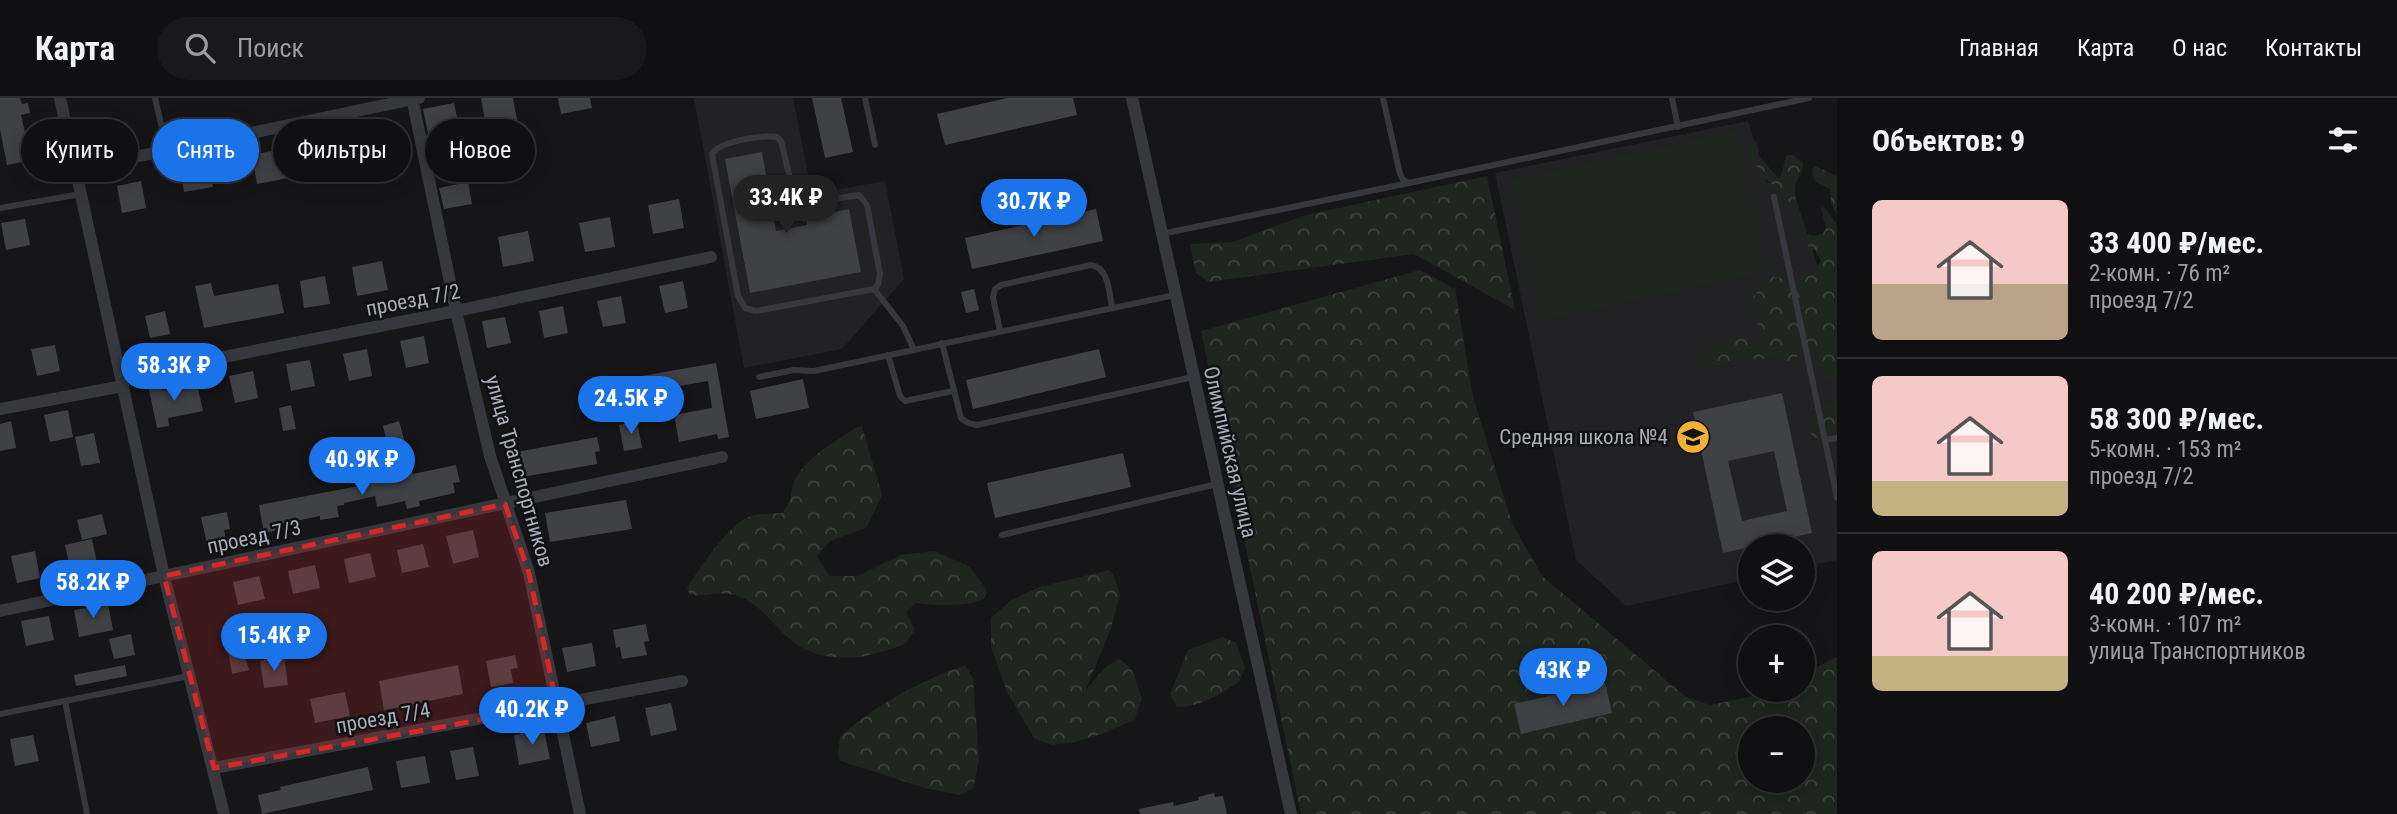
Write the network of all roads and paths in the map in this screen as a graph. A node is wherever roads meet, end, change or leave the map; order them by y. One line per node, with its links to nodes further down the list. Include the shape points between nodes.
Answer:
1 (60, 98): 9 (street)
2 (155, 98): 10 (lane)
3 (414, 98): 12 (street); 24 (street, улица Транспортников)
4 (865, 98): 13 (lane)
5 (1132, 98): 19 (street, Олимпийская улица)
6 (1383, 98): 15 (lane, via 1400,174)
7 (1672, 98): 11 (lane)
8 (1810, 98): 11 (lane)
9 (65, 119)
10 (160, 119)
11 (1678, 127): 15 (lane)
12 (259, 131)
13 (875, 145)
14 (80, 182): 16 (street)
15 (1409, 183): 19 (lane)
16 (82, 194): 18 (lane); 31 (street)
17 (1774, 197): 35 (lane)
18 (0, 208)
19 (1161, 234): 22 (street, Олимпийская улица)
20 (710, 257): 24 (street, проезд 7/2)
21 (874, 289): 21 (lane, via 757,312 745,308 738,296 714,150 726,143 777,137 794,200 807,203 859,195 867,205 880,274); 27 (lane, via 903,326)
22 (1175, 295): 23 (lane); 30 (street, Олимпийская улица)
23 (1112, 307): 25 (lane); 25 (lane, via 1104,272 1091,264 995,289)
24 (456, 312): 31 (street, проезд 7/2); 39 (street, улица Транспортников)
25 (1000, 331): 26 (lane)
26 (942, 344): 27 (lane); 32 (lane)
27 (914, 350): 28 (lane)
28 (888, 355): 29 (lane); 32 (lane, via 905,401)
29 (759, 377)
30 (1194, 377): 32 (lane, via 977,425 961,418); 37 (street, Олимпийская улица)
31 (122, 382): 33 (street, проезд 7/2); 41 (street)
32 (953, 391)
33 (0, 409)
34 (1837, 438): 35 (lane)
35 (1825, 440): 38 (lane)
36 (722, 457): 39 (street, проезд 7/3)
37 (1217, 485): 40 (lane); 52 (street, Олимпийская улица)
38 (1837, 498)
39 (505, 504): 41 (street, проезд 7/3); 46 (street, улица Транспортников, via 529,573)
40 (1002, 535)
41 (164, 576): 42 (street, проезд 7/3); 43 (street)
42 (0, 611)
43 (189, 676): 45 (lane); 48 (street)
44 (682, 681): 46 (street, проезд 7/4)
45 (65, 701): 47 (lane); 49 (lane)
46 (557, 706): 48 (street, проезд 7/4); 51 (street, улица Транспортников)
47 (0, 714)
48 (214, 768): 50 (street)
49 (87, 814)
50 (225, 814)
51 (580, 814)
52 (1291, 814)

